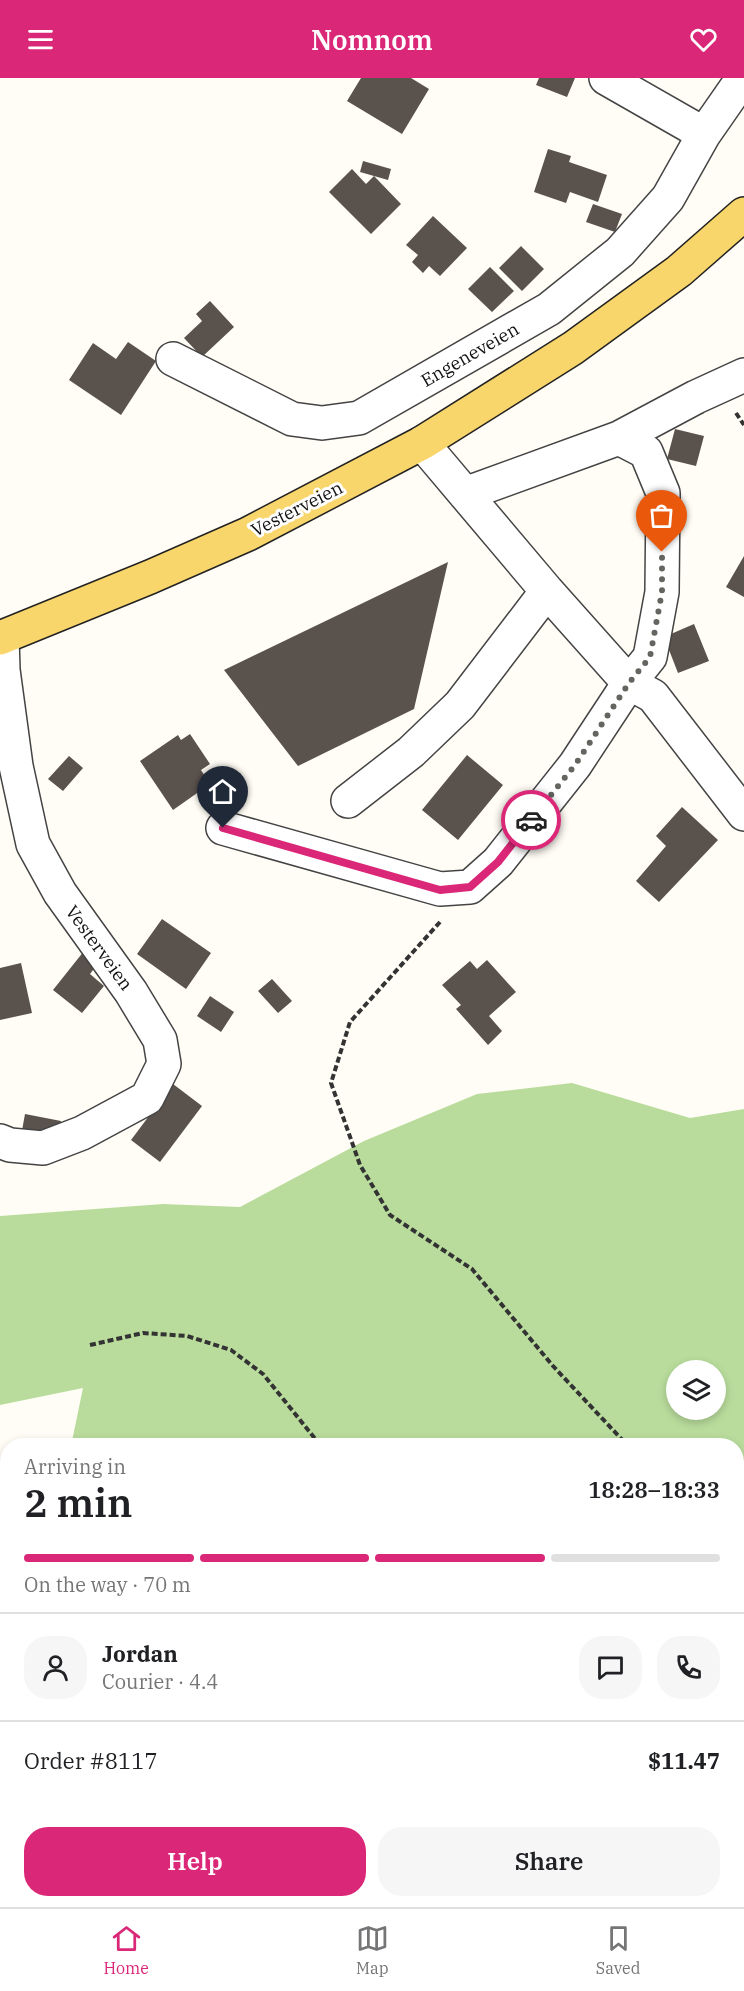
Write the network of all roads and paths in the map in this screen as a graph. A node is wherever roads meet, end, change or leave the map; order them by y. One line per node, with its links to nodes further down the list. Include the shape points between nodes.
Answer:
1 (606, 78): 3 (street)
2 (743, 78): 3 (street, Engeneveien)
3 (704, 135): 5 (street, Engeneveien, via 668,198 620,252 549,309 358,418 322,423 292,418)
4 (744, 214): 8 (main road, Vesterveien, via 679,271 573,348)
5 (173, 358)
6 (744, 375): 7 (street)
7 (619, 438): 9 (street); 12 (street, via 646,452 663,493 662,592 650,657)
8 (422, 442): 9 (street); 11 (main road, Vesterveien, via 248,534)
9 (465, 494): 10 (street)
10 (547, 591): 12 (street); 13 (street, via 460,705 411,752)
11 (1, 637): 17 (street, Vesterveien, via 16,766 33,844 60,892 131,992 160,1041 164,1064 147,1098 82,1133 43,1148)
12 (629, 683): 14 (street, via 653,696); 16 (street, via 575,765 498,862)
13 (348, 801)
14 (744, 814)
15 (223, 828): 16 (street, via 440,890)
16 (470, 887): 20 (path, via 350,1023 331,1083 360,1165 390,1215 472,1269 553,1366)
17 (0, 1141)
18 (90, 1345): 19 (path, via 143,1334 187,1336 231,1350 263,1374)
19 (315, 1438)
20 (620, 1438)

